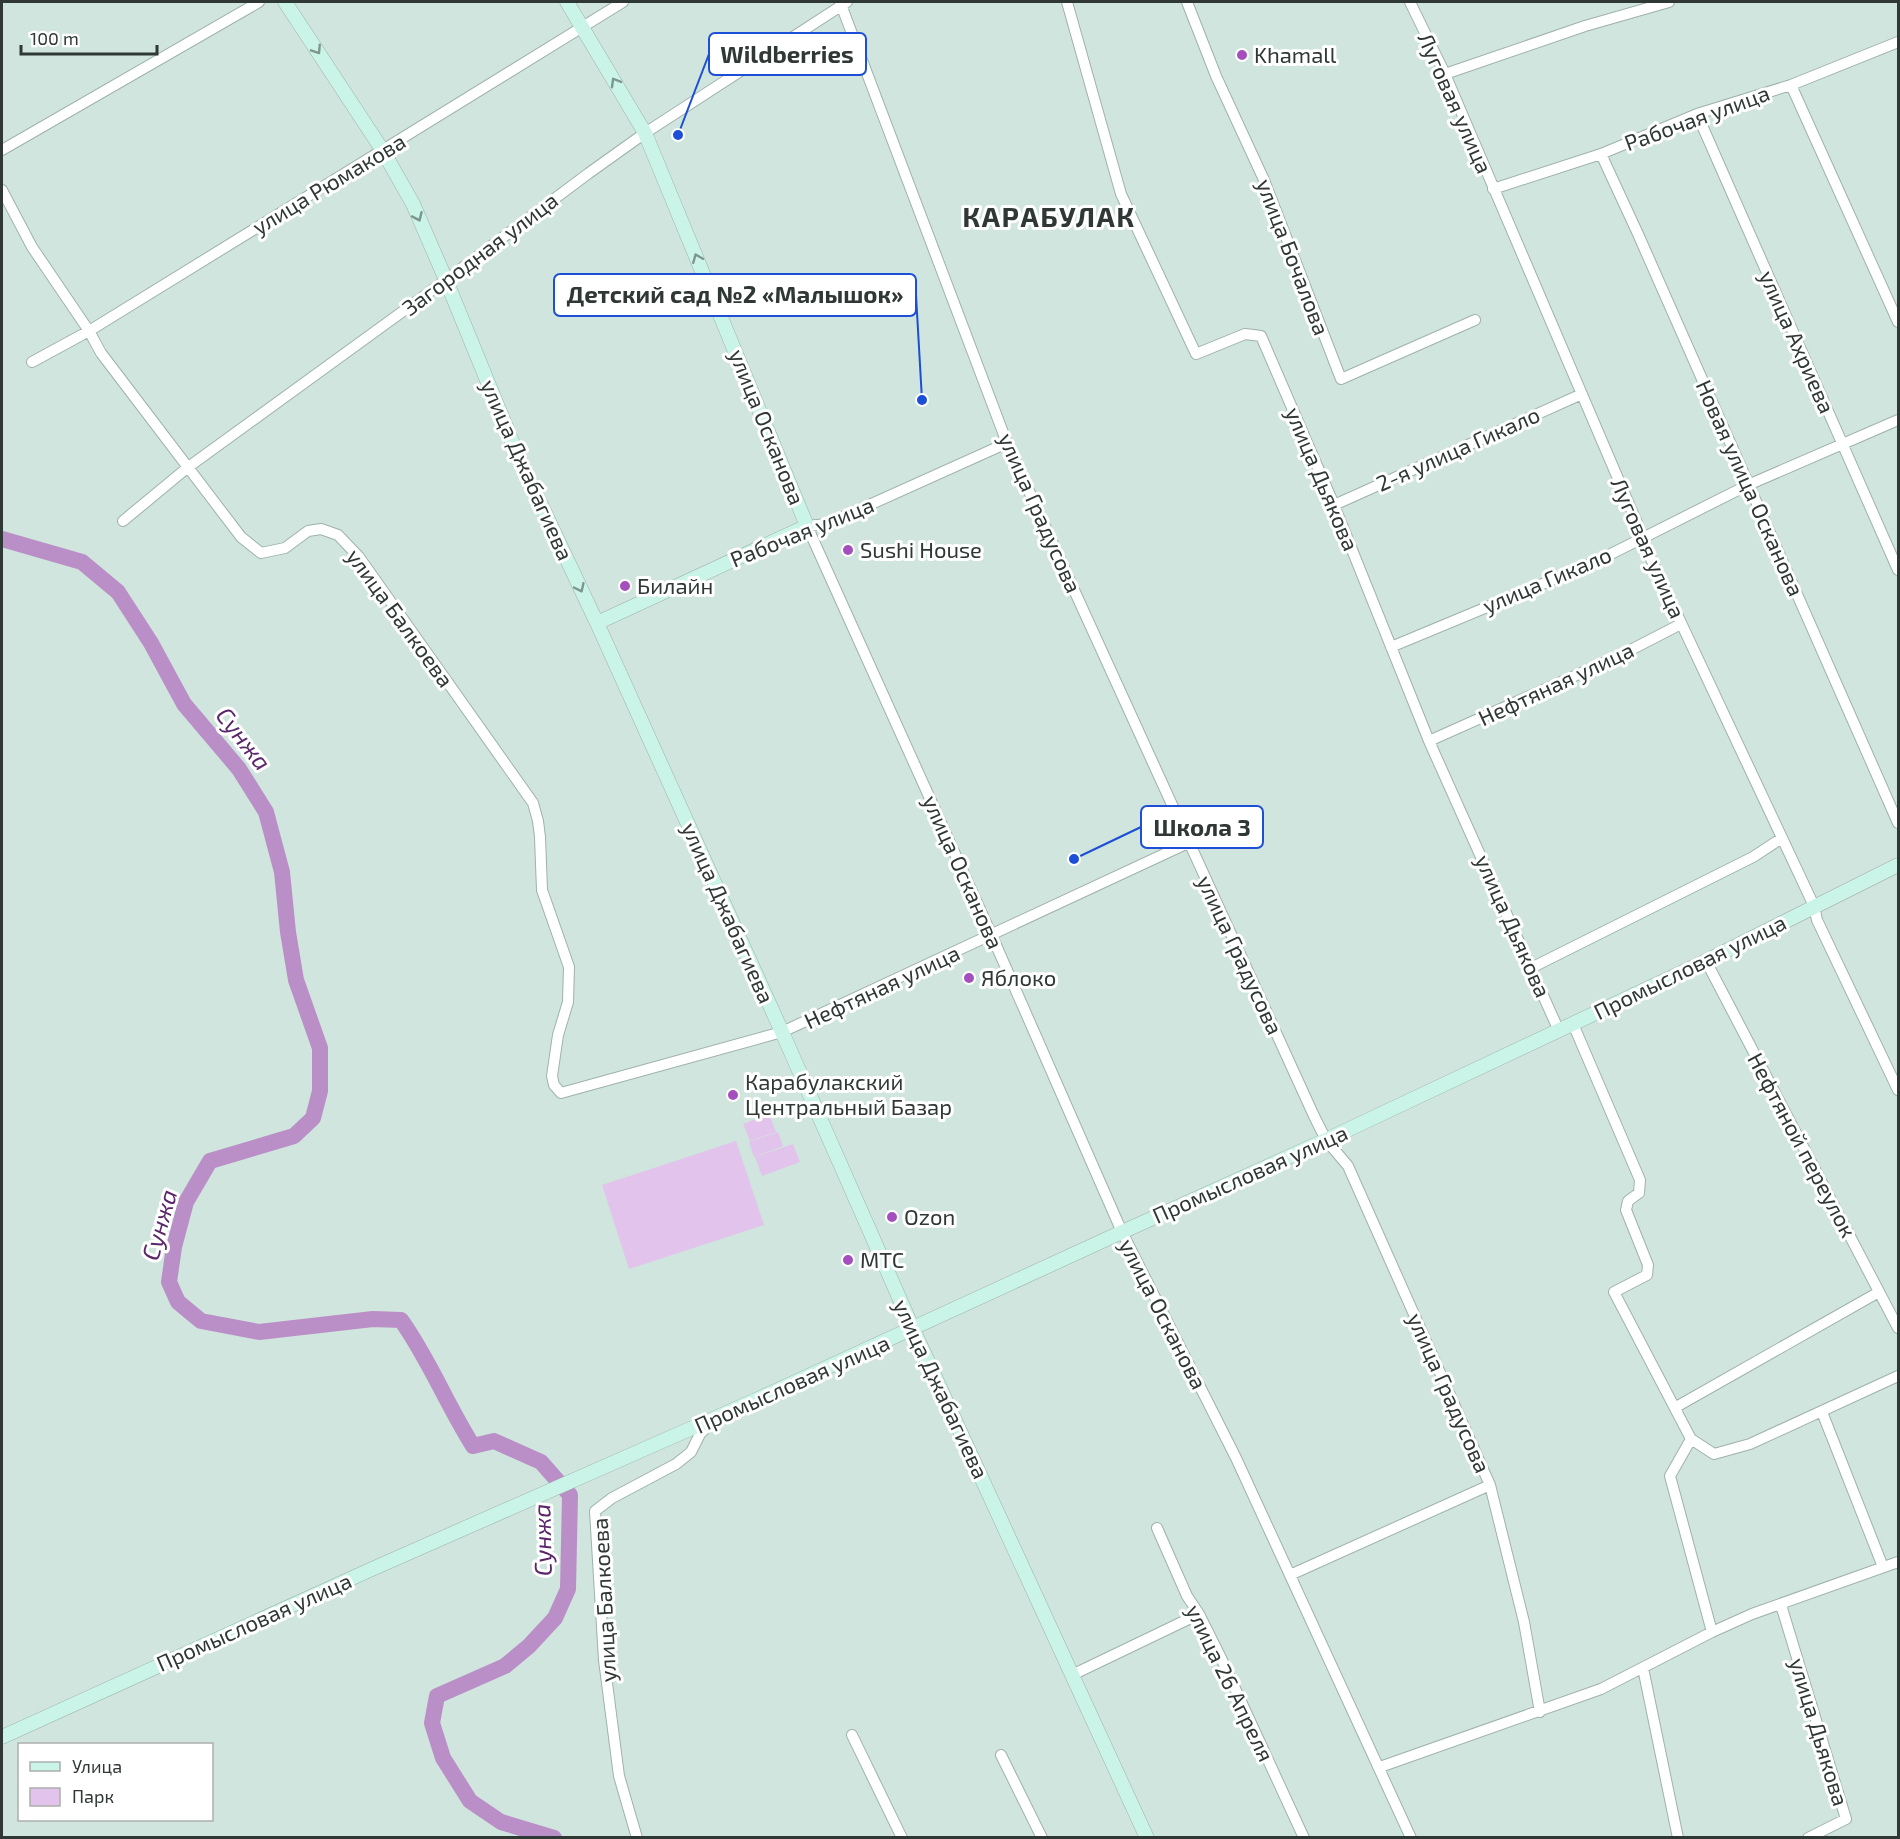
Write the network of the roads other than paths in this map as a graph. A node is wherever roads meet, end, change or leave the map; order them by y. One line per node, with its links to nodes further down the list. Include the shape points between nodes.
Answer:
1 (259, 2): 16 (street)
2 (285, 2): 17 (main road, улица Джабагиева, one-way to 17)
3 (567, 2): 10 (main road, улица Осканова)
4 (623, 2): 10 (street, улица Рюмакова)
5 (1067, 2): 32 (street, улица Дьякова, via 1121,194 1196,354 1245,334 1262,336)
6 (1187, 2): 22 (street, улица Бочалова, via 1264,180 1341,379)
7 (1410, 2): 12 (street, Луговая улица)
8 (1669, 2): 12 (street)
9 (843, 3): 15 (street, Загородная улица); 28 (street, улица Градусова)
10 (583, 27): 15 (main road, улица Осканова, one-way to 10); 17 (street, улица Рюмакова)
11 (1899, 42): 13 (street, Рабочая улица)
12 (1445, 74): 19 (street, Луговая улица)
13 (1791, 85): 14 (street, Рабочая улица); 23 (street)
14 (1697, 114): 18 (street, Рабочая улица); 29 (street, улица Ахриева)
15 (645, 133): 21 (street, Загородная улица); 34 (main road, улица Осканова, one-way to 15)
16 (2, 150)
17 (383, 151): 21 (main road, улица Джабагиева, one-way to 21); 24 (street, улица Рюмакова)
18 (1600, 154): 19 (street, Рабочая улица); 31 (street, Новая улица Осканова)
19 (1493, 189): 26 (street, Луговая улица)
20 (2, 190): 24 (street, улица Балкоева, via 32,247)
21 (446, 280): 30 (street, Загородная улица); 37 (main road, улица Джабагиева, one-way to 37, via 518,456)
22 (1475, 320)
23 (1899, 322)
24 (89, 331): 25 (street, улица Рюмакова); 30 (street, улица Балкоева, via 101,353)
25 (32, 362)
26 (1582, 394): 32 (street, 2-я улица Гикало); 35 (street, Луговая улица)
27 (1899, 420): 29 (street, улица Гикало)
28 (1007, 443): 34 (street, Рабочая улица, via 827,524); 43 (street, улица Градусова)
29 (1843, 445): 31 (street, улица Гикало); 36 (street, улица Ахриева)
30 (187, 468): 33 (street, Загородная улица); 53 (street, улица Балкоева, via 241,537 261,553 285,548 308,531 321,529 338,535 360,557 533,803 538,821 542,890 569,968 568,1002 552,1076)
31 (1748, 485): 35 (street, улица Гикало); 41 (street, Новая улица Осканова)
32 (1334, 505): 39 (street, улица Дьякова)
33 (123, 521)
34 (807, 526): 37 (main road, Рабочая улица); 46 (street, улица Осканова)
35 (1643, 537): 38 (street, Луговая улица); 39 (street, улица Гикало, via 1593,563)
36 (1899, 570)
37 (597, 623): 51 (main road, улица Джабагиева)
38 (1681, 624): 40 (street, Нефтяная улица); 42 (street, Луговая улица)
39 (1391, 647): 40 (street, улица Дьякова)
40 (1429, 741): 48 (street, улица Дьякова)
41 (1899, 822)
42 (1782, 838): 45 (street, Луговая улица); 48 (street, via 1753,857)
43 (1188, 843): 46 (street, Нефтяная улица); 54 (street, улица Градусова)
44 (1899, 865): 45 (main road, Промысловая улица)
45 (1814, 906): 47 (main road, Промысловая улица); 52 (street, Луговая улица, via 1817,920)
46 (992, 936): 51 (street, Нефтяная улица); 55 (street, улица Осканова)
47 (1706, 961): 49 (main road, Промысловая улица); 56 (street, Нефтяной переулок)
48 (1531, 968): 50 (street, улица Дьякова)
49 (1573, 1024): 50 (main road, Промысловая улица); 60 (street, via 1640,1180 1639,1193 1628,1201 1626,1210 1648,1265 1647,1275 1614,1292)
50 (1559, 1031): 54 (main road, Промысловая улица)
51 (782, 1032): 53 (street, Нефтяная улица); 58 (main road, улица Джабагиева)
52 (1899, 1090)
53 (561, 1093)
54 (1326, 1140): 55 (main road, Промысловая улица); 64 (street, улица Градусова, via 1348,1166)
55 (1122, 1232): 58 (main road, Промысловая улица); 68 (street, улица Осканова)
56 (1879, 1292): 57 (street, Нефтяной переулок); 60 (street)
57 (1899, 1328)
58 (913, 1329): 62 (main road, Промысловая улица); 73 (main road, улица Джабагиева)
59 (1899, 1376): 61 (street)
60 (1676, 1407): 63 (street)
61 (1822, 1412): 63 (street, via 1749,1444 1714,1454); 67 (street)
62 (715, 1419): 76 (main road, Промысловая улица); 79 (street, улица Балкоева, via 700,1434 691,1452 676,1464 595,1511 604,1660 619,1776)
63 (1691, 1439): 71 (street, via 1670,1476)
64 (1490, 1485): 68 (street); 74 (street, улица Градусова, via 1524,1622)
65 (1157, 1528): 70 (street, улица 26 Апреля)
66 (1899, 1562): 67 (street)
67 (1883, 1567): 69 (street)
68 (1290, 1575): 78 (street, улица Осканова)
69 (1781, 1605): 71 (street); 86 (street, улица Дьякова, via 1846,1819)
70 (1199, 1614): 73 (street); 83 (street, улица 26 Апреля)
71 (1712, 1632): 72 (street)
72 (1643, 1668): 74 (street); 85 (street)
73 (1072, 1675): 82 (main road, улица Джабагиева)
74 (1540, 1712): 78 (street)
75 (852, 1735): 80 (street)
76 (2, 1737)
77 (1001, 1755): 81 (street)
78 (1380, 1767): 84 (street, улица Осканова)
79 (637, 1838)
80 (902, 1838)
81 (1042, 1838)
82 (1147, 1838)
83 (1304, 1838)
84 (1411, 1838)
85 (1678, 1838)
86 (1808, 1838)

